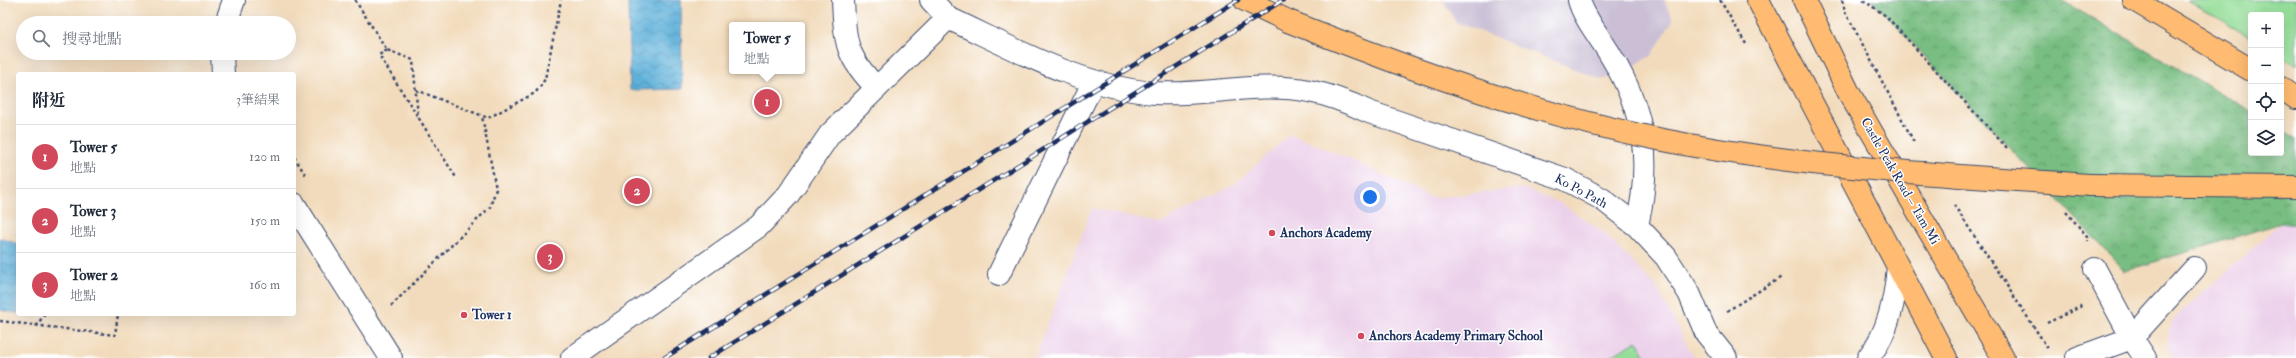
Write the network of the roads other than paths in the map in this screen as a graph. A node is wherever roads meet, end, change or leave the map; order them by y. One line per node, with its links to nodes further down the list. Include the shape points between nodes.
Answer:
1 (234, 0): 9 (street)
2 (843, 0): 15 (street, via 844,32 848,48 855,64)
3 (931, 0): 10 (street)
4 (1246, 0): 18 (main road, bridge, via 1288,21 1469,88 1550,113 1657,139 1721,151 1885,171 2090,185)
5 (1579, 0): 20 (street, via 1622,73 1640,120 1645,170 1643,198)
6 (1758, 0): 21 (main road)
7 (1804, 0): 31 (main road, Castle Peak Road – Tam Mi, via 1849,93)
8 (2134, 0): 12 (main road)
9 (228, 16)
10 (948, 18): 14 (street, Ko Po Path, via 1044,63); 15 (street)
11 (222, 60): 13 (street)
12 (2248, 68)
13 (223, 72)
14 (1094, 81): 20 (street, Ko Po Path, via 1115,87 1155,92 1195,94 1260,88 1310,91 1340,99 1369,112 1565,179 1602,199); 24 (street)
15 (877, 88): 27 (street, via 830,134 788,195 759,226)
16 (2284, 90): 17 (main road)
17 (2296, 98)
18 (2296, 187)
19 (296, 207): 26 (street)
20 (1636, 226): 28 (street, Ko Po Path, via 1666,257 1689,293 1706,333)
21 (1898, 267): 29 (street, via 1890,313 1879,342); 30 (main road)
22 (2194, 268): 25 (street)
23 (2095, 270): 25 (street)
24 (999, 274)
25 (2132, 338): 32 (street); 33 (street)
26 (391, 358)
27 (572, 358)
28 (1726, 358)
29 (1868, 358)
30 (1946, 358)
31 (2003, 358)
32 (2077, 358)
33 (2145, 358)

